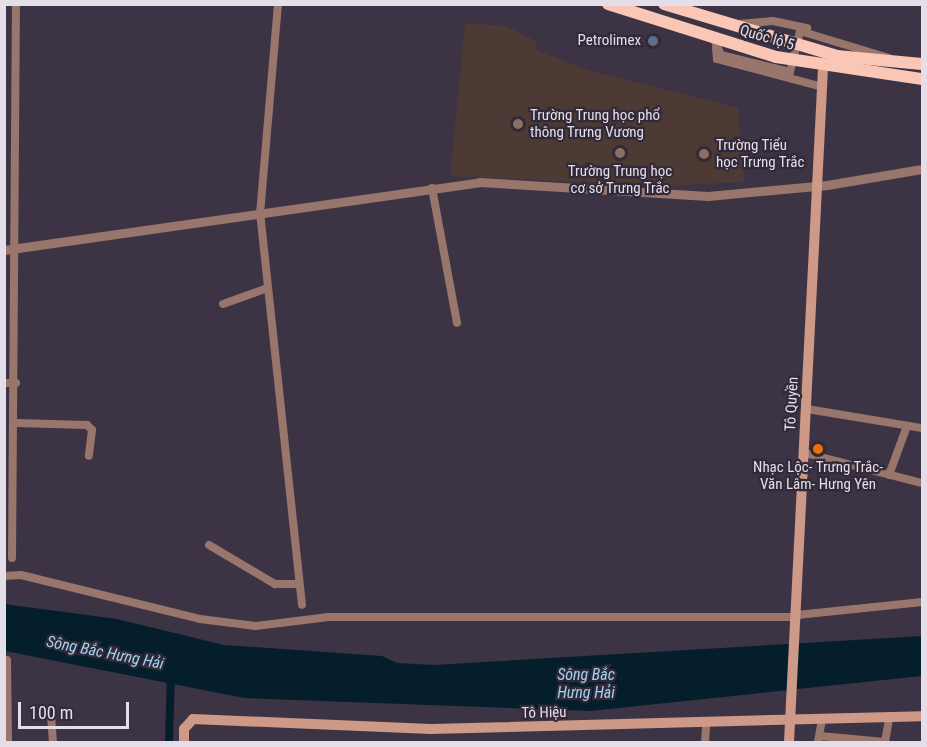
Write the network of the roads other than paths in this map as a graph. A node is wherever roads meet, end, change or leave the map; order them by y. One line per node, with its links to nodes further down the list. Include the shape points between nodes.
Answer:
1 (16, 4): 17 (street)
2 (278, 4): 16 (street)
3 (608, 4): 6 (highway, Quốc lộ 5)
4 (664, 4): 5 (highway, Quốc lộ 5)
5 (733, 25): 7 (street, via 785,23 860,41); 8 (highway, Quốc lộ 5, via 837,56)
6 (717, 47): 7 (street, via 790,72 800,31); 10 (highway, Quốc lộ 5); 12 (street, via 717,59)
7 (878, 53): 8 (street)
8 (905, 64): 9 (highway, Quốc lộ 5)
9 (922, 64)
10 (822, 68): 11 (highway, Quốc lộ 5); 12 (main road, Tô Quyền)
11 (922, 79)
12 (819, 86): 14 (main road, Tô Quyền)
13 (922, 168): 14 (street)
14 (817, 185): 15 (street, via 708,196 479,182); 24 (main road, Tô Quyền)
15 (432, 188): 16 (street); 21 (street)
16 (260, 212): 17 (street); 19 (street)
17 (16, 249): 18 (street); 23 (street)
18 (4, 250)
19 (266, 289): 20 (street); 35 (street)
20 (223, 304)
21 (457, 323)
22 (4, 383): 23 (street)
23 (16, 383): 25 (street)
24 (807, 409): 26 (street); 28 (main road, Tô Quyền)
25 (16, 423): 29 (street, via 87,425 92,430); 33 (street)
26 (907, 426): 27 (street); 30 (street)
27 (922, 428)
28 (805, 453): 30 (street); 38 (main road, Tô Quyền)
29 (89, 456)
30 (889, 476): 31 (street)
31 (922, 483)
32 (208, 545): 35 (street, via 275,584)
33 (12, 558)
34 (4, 576): 38 (street, via 21,574 200,619 256,626 328,617)
35 (299, 584): 37 (street)
36 (922, 602): 38 (street)
37 (302, 605)
38 (797, 616): 44 (main road, Tô Quyền)
39 (7, 660): 47 (street)
40 (51, 715): 48 (street)
41 (922, 716): 42 (main road, Tô Hiệu)
42 (889, 719): 43 (main road, Tô Hiệu); 52 (street)
43 (822, 720): 44 (main road, Tô Hiệu); 46 (street)
44 (790, 722): 45 (main road, Tô Hiệu); 51 (main road, Tô Quyền)
45 (706, 726): 49 (main road, Tô Hiệu, via 431,729 193,719 184,729); 50 (street)
46 (819, 739): 52 (street)
47 (8, 742)
48 (53, 742)
49 (184, 742)
50 (705, 742)
51 (789, 742)
52 (885, 742)

